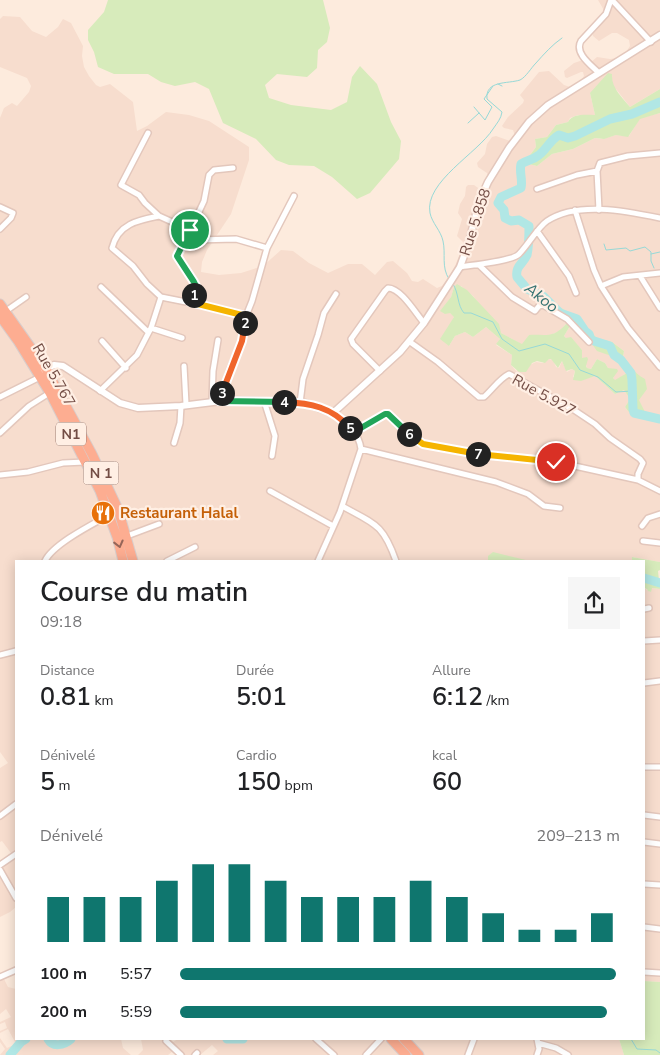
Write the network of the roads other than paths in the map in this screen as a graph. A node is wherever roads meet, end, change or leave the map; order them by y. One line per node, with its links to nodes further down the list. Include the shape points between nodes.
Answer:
1 (612, 0): 3 (street); 4 (street, via 606,14 578,45 586,60)
2 (660, 35): 3 (street, Rue 5.858)
3 (651, 42): 4 (street, Rue 5.858)
4 (600, 73): 21 (street, Rue 5.858, via 539,113 509,148 488,182)
5 (148, 133): 14 (street, via 120,184 139,194)
6 (660, 154): 8 (street, via 603,161)
7 (233, 168): 18 (street, via 214,170 210,175 204,201)
8 (598, 171): 9 (street); 13 (street)
9 (537, 189)
10 (294, 196): 19 (street)
11 (0, 206): 16 (street, via 13,213)
12 (575, 210): 13 (street); 17 (street, via 548,220); 24 (street)
13 (599, 210): 15 (street)
14 (159, 216): 18 (street); 29 (street, via 127,225 116,237 112,248)
15 (660, 218)
16 (0, 229)
17 (537, 231): 20 (street, via 515,257); 26 (street, via 569,276)
18 (189, 233): 19 (street, via 196,240 236,239); 30 (street, via 177,256 196,286)
19 (267, 248): 33 (street)
20 (479, 265): 21 (street); 40 (street, via 512,297 535,311 541,305 567,319)
21 (460, 267): 34 (street, Rue 5.858)
22 (660, 273): 23 (street)
23 (640, 276): 24 (street, via 623,277); 31 (street)
24 (601, 286): 42 (street, via 628,328)
25 (101, 288): 35 (street)
26 (576, 293)
27 (336, 294): 51 (street, via 324,313 303,379)
28 (26, 297): 32 (street)
29 (161, 297): 30 (street); 35 (street)
30 (190, 302): 33 (street)
31 (660, 308)
32 (2, 310): 45 (highway, N 1)
33 (246, 316): 49 (street, via 242,341)
34 (424, 323): 39 (street, Rue 5.858); 44 (street, via 395,289 385,291 351,339)
35 (149, 330): 36 (street); 43 (street, via 137,355)
36 (182, 338)
37 (102, 340): 43 (street)
38 (218, 340): 49 (street, via 213,378)
39 (410, 342): 44 (street, Rue 5.858); 61 (street, Rue 5.927, via 479,397 484,397 502,377 509,374 574,410 642,461)
40 (589, 342)
41 (184, 366): 52 (street)
42 (660, 367)
43 (126, 368): 47 (street)
44 (380, 371): 53 (street, Rue 5.858)
45 (41, 373): 46 (highway, N 1); 47 (street, via 54,365 63,366); 48 (street)
46 (54, 391): 55 (street, via 29,406); 59 (highway, Rue 5.767 / N1); 71 (highway, N 1, via 112,496)
47 (100, 391): 52 (street, via 120,403 138,408)
48 (0, 397)
49 (216, 401): 50 (street); 52 (street)
50 (264, 401): 51 (street); 58 (street, via 275,436)
51 (300, 403): 53 (street)
52 (184, 405): 56 (street)
53 (333, 413): 54 (street)
54 (354, 432): 57 (street); 61 (street, via 388,414 423,444 562,463)
55 (0, 433)
56 (174, 443)
57 (361, 449): 64 (street); 65 (street, via 496,482 528,494 544,506)
58 (272, 456)
59 (85, 462): 60 (street); 66 (highway, Rue 5.767 / N1)
60 (0, 475)
61 (638, 480): 62 (street)
62 (660, 490)
63 (270, 491): 69 (street)
64 (342, 506): 69 (street); 80 (street, via 379,527)
65 (560, 508)
66 (110, 514): 75 (street, via 61,544); 76 (highway, Rue 5.767 / N1, one-way to 76)
67 (660, 514): 70 (street, via 648,518)
68 (159, 524): 71 (street)
69 (333, 526): 79 (street)
70 (642, 526)
71 (127, 536): 77 (highway, N 1)
72 (642, 541): 73 (street)
73 (660, 543)
74 (195, 547): 78 (street)
75 (46, 560)
76 (124, 560)
77 (133, 560)
78 (169, 560)
79 (318, 560)
80 (396, 560)
81 (660, 640): 82 (street)
82 (645, 641)
83 (15, 651): 84 (street)
84 (0, 655)
85 (660, 681): 86 (street)
86 (645, 683)
87 (645, 767): 88 (street)
88 (660, 767)
89 (15, 805): 91 (street)
90 (645, 815): 92 (street)
91 (0, 816)
92 (660, 817)
93 (645, 842): 94 (street)
94 (660, 844)
95 (15, 855): 96 (street)
96 (0, 865)
97 (0, 870): 98 (street)
98 (2, 877): 101 (street)
99 (645, 884): 100 (street)
100 (660, 885)
101 (15, 896)
102 (645, 927): 103 (street)
103 (660, 929)
104 (15, 970): 107 (street)
105 (645, 972): 106 (street)
106 (660, 973)
107 (0, 977)
108 (317, 1040): 116 (street)
109 (380, 1040): 117 (street)
110 (393, 1040): 118 (highway)
111 (405, 1040): 119 (highway)
112 (474, 1040): 120 (street)
113 (166, 1041): 115 (street)
114 (537, 1041): 121 (street); 122 (street)
115 (181, 1055)
116 (334, 1055)
117 (366, 1055)
118 (406, 1055)
119 (419, 1055)
120 (468, 1055)
121 (537, 1055)
122 (568, 1055)

